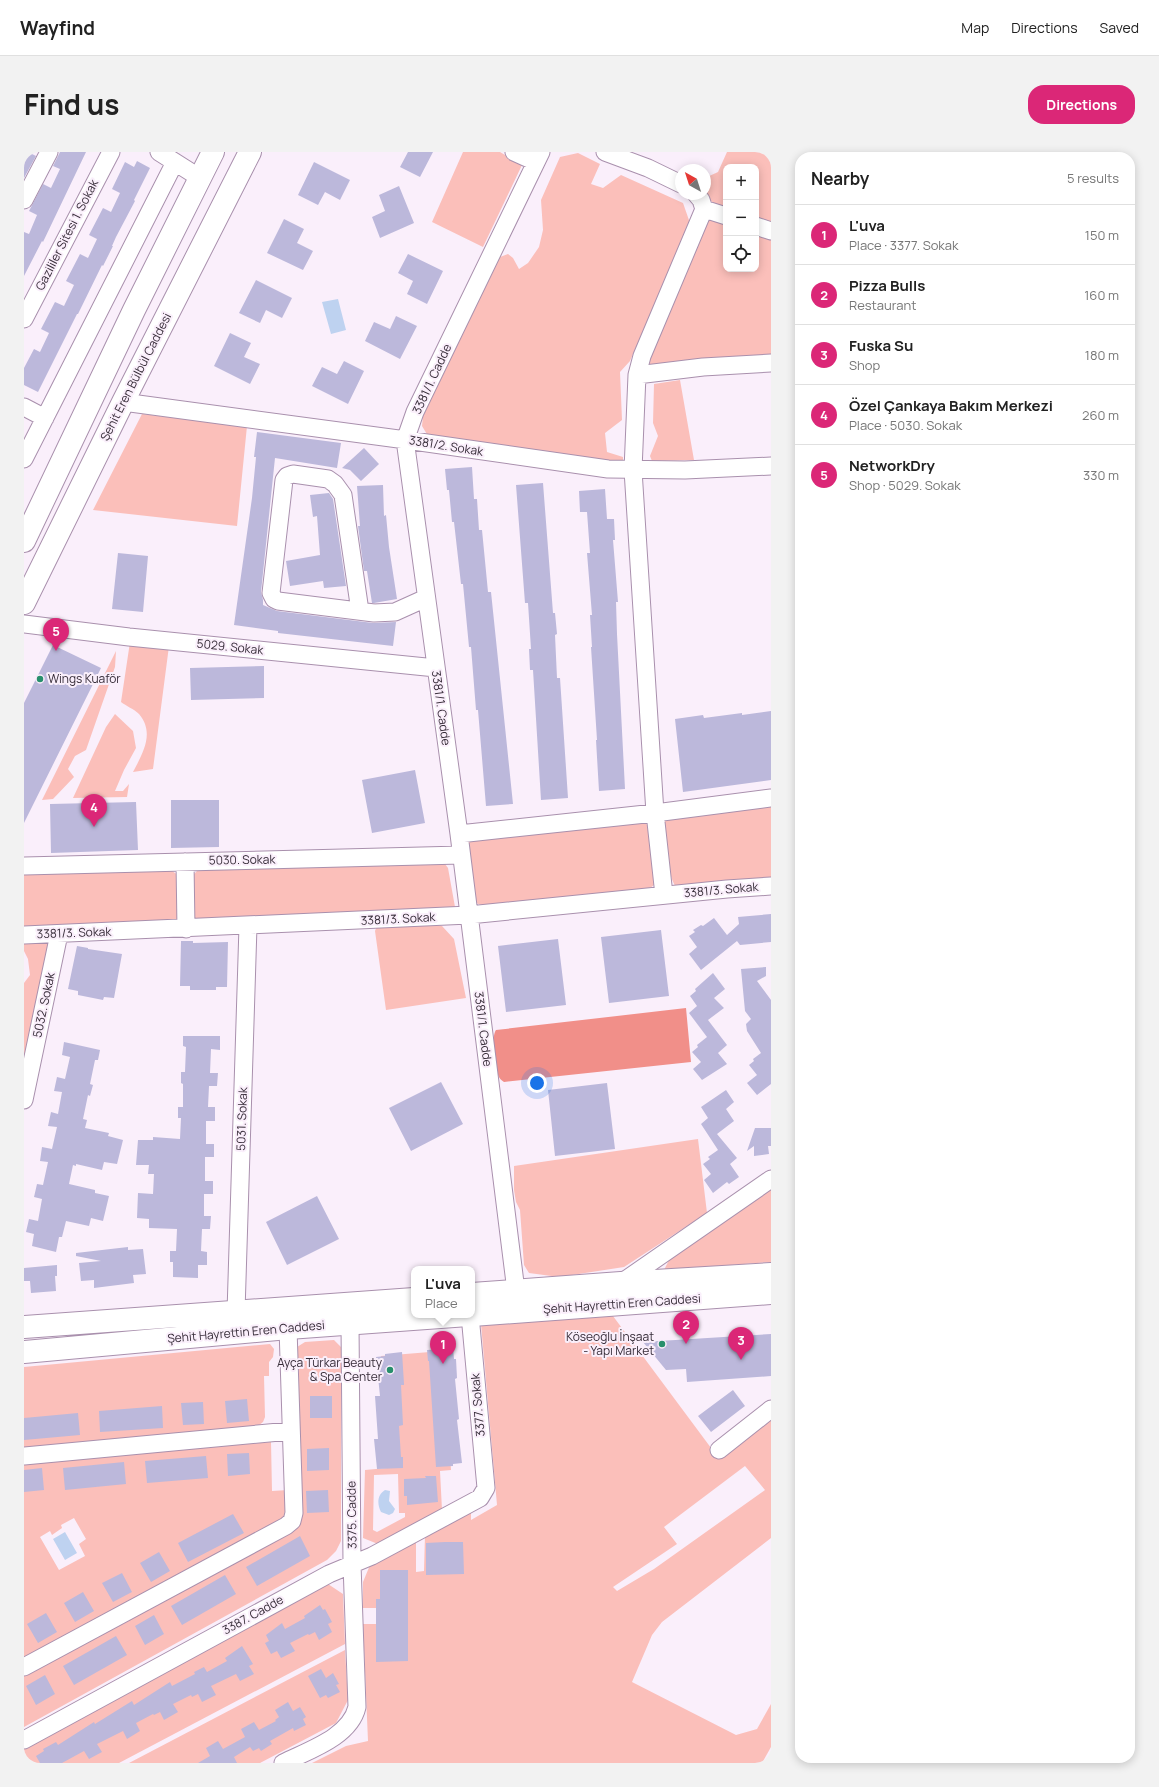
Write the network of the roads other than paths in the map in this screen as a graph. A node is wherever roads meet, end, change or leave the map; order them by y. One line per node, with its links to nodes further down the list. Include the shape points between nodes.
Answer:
1 (49, 152): 12 (street)
2 (111, 152): 18 (street, Gazililer Sitesi 1. Sokak)
3 (159, 152): 9 (street)
4 (213, 152): 10 (main road)
5 (250, 152): 22 (main road, Şehit Eren Bülbül Caddesi)
6 (514, 152): 8 (street)
7 (605, 152): 11 (street)
8 (539, 157): 26 (street, 3381/1. Cadde, via 415,412)
9 (175, 162): 10 (street); 25 (street)
10 (200, 178): 20 (main road)
11 (675, 181)
12 (24, 200)
13 (701, 200): 14 (street)
14 (704, 209): 15 (street); 21 (street, via 642,356)
15 (723, 215)
16 (759, 227): 17 (street)
17 (771, 231)
18 (24, 319)
19 (771, 363): 21 (street, via 703,367)
20 (107, 366): 22 (main road); 30 (main road)
21 (637, 375): 29 (street)
22 (135, 378): 23 (main road, Şehit Eren Bülbül Caddesi)
23 (123, 402): 26 (street, 3381/2. Sokak); 32 (main road, Şehit Eren Bülbül Caddesi)
24 (24, 407): 25 (street)
25 (45, 418): 27 (street)
26 (406, 440): 29 (street, 3381/2. Sokak, via 554,462); 31 (street, 3381/1. Cadde, via 406,456)
27 (24, 459)
28 (771, 466): 29 (street, 3381/2. Sokak)
29 (633, 470): 37 (street)
30 (24, 541)
31 (426, 598): 33 (street, via 395,612); 35 (street, 3381/1. Cadde)
32 (24, 603)
33 (360, 612): 33 (street, via 274,599 271,593 284,480 287,476 293,474 328,479 343,495)
34 (24, 624): 35 (street, 5029. Sokak)
35 (436, 668): 38 (street, 3381/1. Cadde)
36 (771, 798): 37 (street)
37 (655, 813): 38 (street); 43 (street)
38 (459, 834): 39 (street, 3381/1. Cadde)
39 (461, 855): 40 (street, 5030. Sokak); 44 (street, 3381/1. Cadde)
40 (185, 862): 41 (street, 5030. Sokak); 46 (street)
41 (24, 866)
42 (771, 886): 43 (street, 3381/3. Sokak)
43 (664, 895): 44 (street, 3381/3. Sokak)
44 (469, 915): 45 (street, 3381/3. Sokak); 53 (street, 3381/1. Cadde)
45 (248, 926): 46 (street, 3381/3. Sokak); 57 (street, 5031. Sokak)
46 (186, 929): 47 (street, 3381/3. Sokak)
47 (59, 934): 48 (street, 3381/3. Sokak); 49 (street, 5032. Sokak)
48 (24, 935)
49 (24, 1100)
50 (771, 1179): 52 (street)
51 (771, 1274): 52 (main road, Şehit Hayrettin Eren Caddesi)
52 (621, 1283): 53 (main road, Şehit Hayrettin Eren Caddesi)
53 (516, 1291): 55 (main road, Şehit Hayrettin Eren Caddesi)
54 (771, 1293): 60 (main road, Şehit Hayrettin Eren Caddesi)
55 (475, 1294)
56 (411, 1300): 58 (main road, Şehit Hayrettin Eren Caddesi)
57 (236, 1312): 58 (main road, Şehit Hayrettin Eren Caddesi); 62 (main road, Şehit Hayrettin Eren Caddesi)
58 (350, 1314): 59 (main road, Şehit Hayrettin Eren Caddesi); 63 (main road, Şehit Hayrettin Eren Caddesi); 70 (street, 3375. Cadde)
59 (411, 1315)
60 (475, 1315)
61 (470, 1318): 69 (street, 3377. Sokak, via 486,1488)
62 (24, 1327)
63 (283, 1329): 64 (main road, Şehit Hayrettin Eren Caddesi); 66 (street, via 279,1424)
64 (24, 1352)
65 (771, 1409): 67 (street)
66 (283, 1431): 68 (street); 71 (street, via 294,1513 290,1524)
67 (718, 1450)
68 (24, 1456)
69 (483, 1495): 70 (street, 3387. Cadde, via 372,1556)
70 (352, 1564): 72 (street, 3387. Cadde); 73 (street, 3375. Cadde, via 357,1707 352,1721 339,1734)
71 (24, 1667)
72 (24, 1740)
73 (283, 1763)

